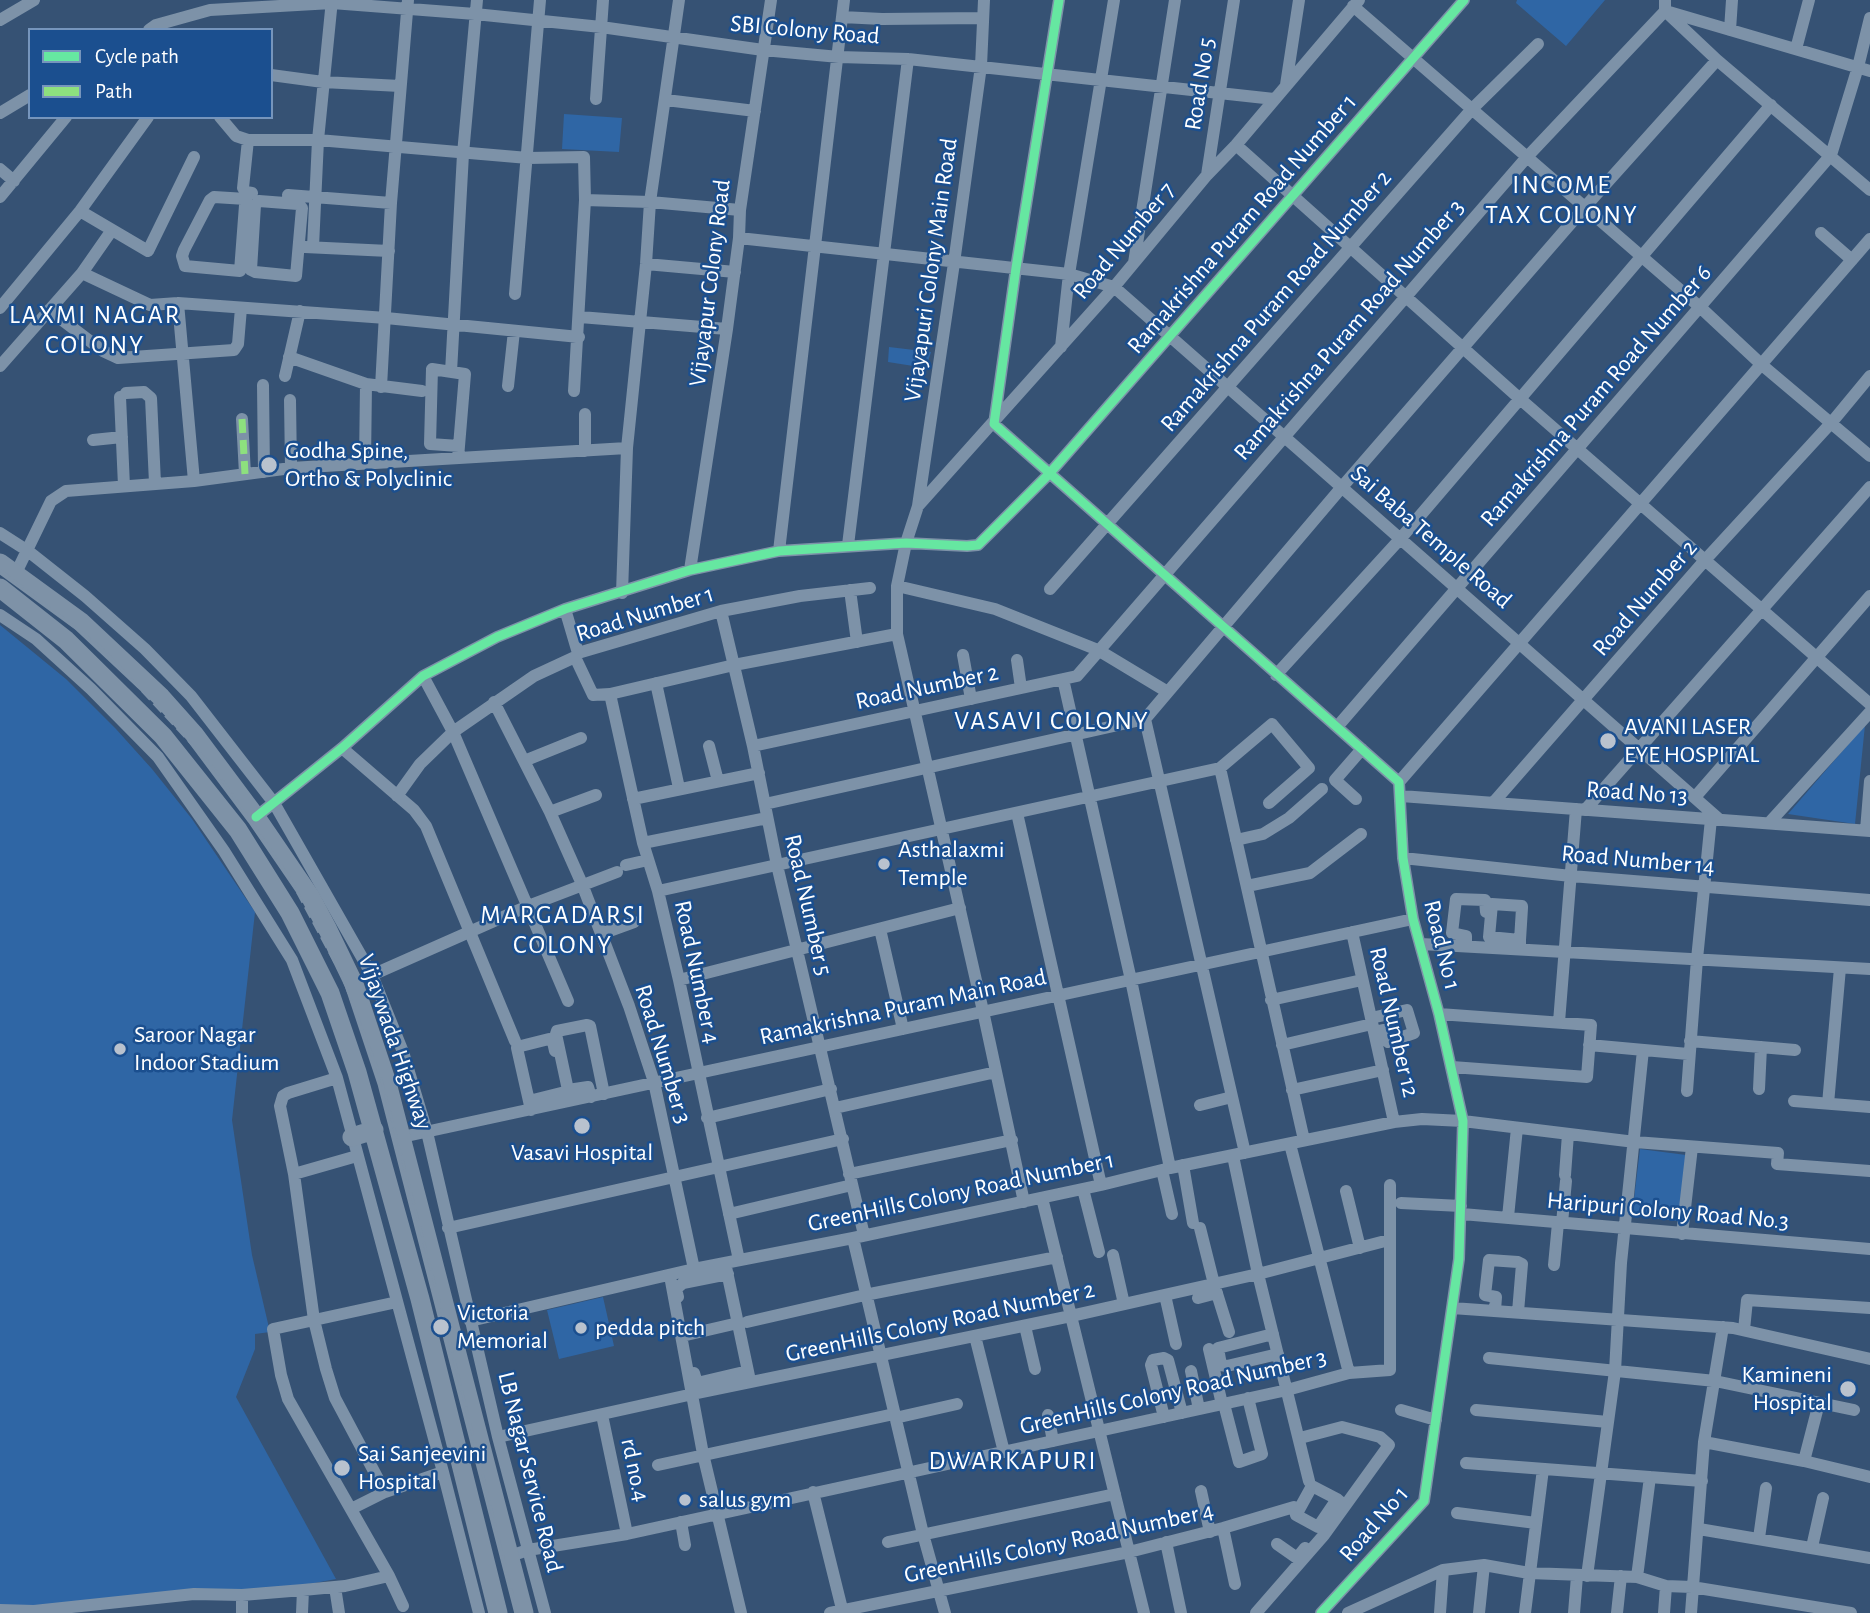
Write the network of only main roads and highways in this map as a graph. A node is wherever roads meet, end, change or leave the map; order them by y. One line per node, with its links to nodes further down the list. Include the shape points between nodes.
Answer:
1 (8, 568): 3 (highway, Vijaywada Highway)
2 (0, 588): 4 (highway, Vijaywada Highway)
3 (81, 622): 4 (highway); 5 (highway, Vijaywada Highway, via 162,697 194,734)
4 (66, 640): 6 (highway, Vijaywada Highway, via 163,736 238,830)
5 (318, 910): 6 (highway); 7 (highway, Vijaywada Highway)
6 (296, 924): 8 (highway, Vijaywada Highway)
7 (328, 930): 8 (highway); 11 (highway, Vijaywada Highway, via 354,984 387,1083)
8 (306, 944): 9 (highway, Vijaywada Highway, via 330,993)
9 (374, 1130): 10 (highway); 12 (highway, Vijaywada Highway)
10 (355, 1146)
11 (491, 1482): 12 (highway); 14 (highway, Vijaywada Highway, via 519,1553)
12 (466, 1487): 13 (highway, Vijaywada Highway)
13 (498, 1613)
14 (524, 1613)

